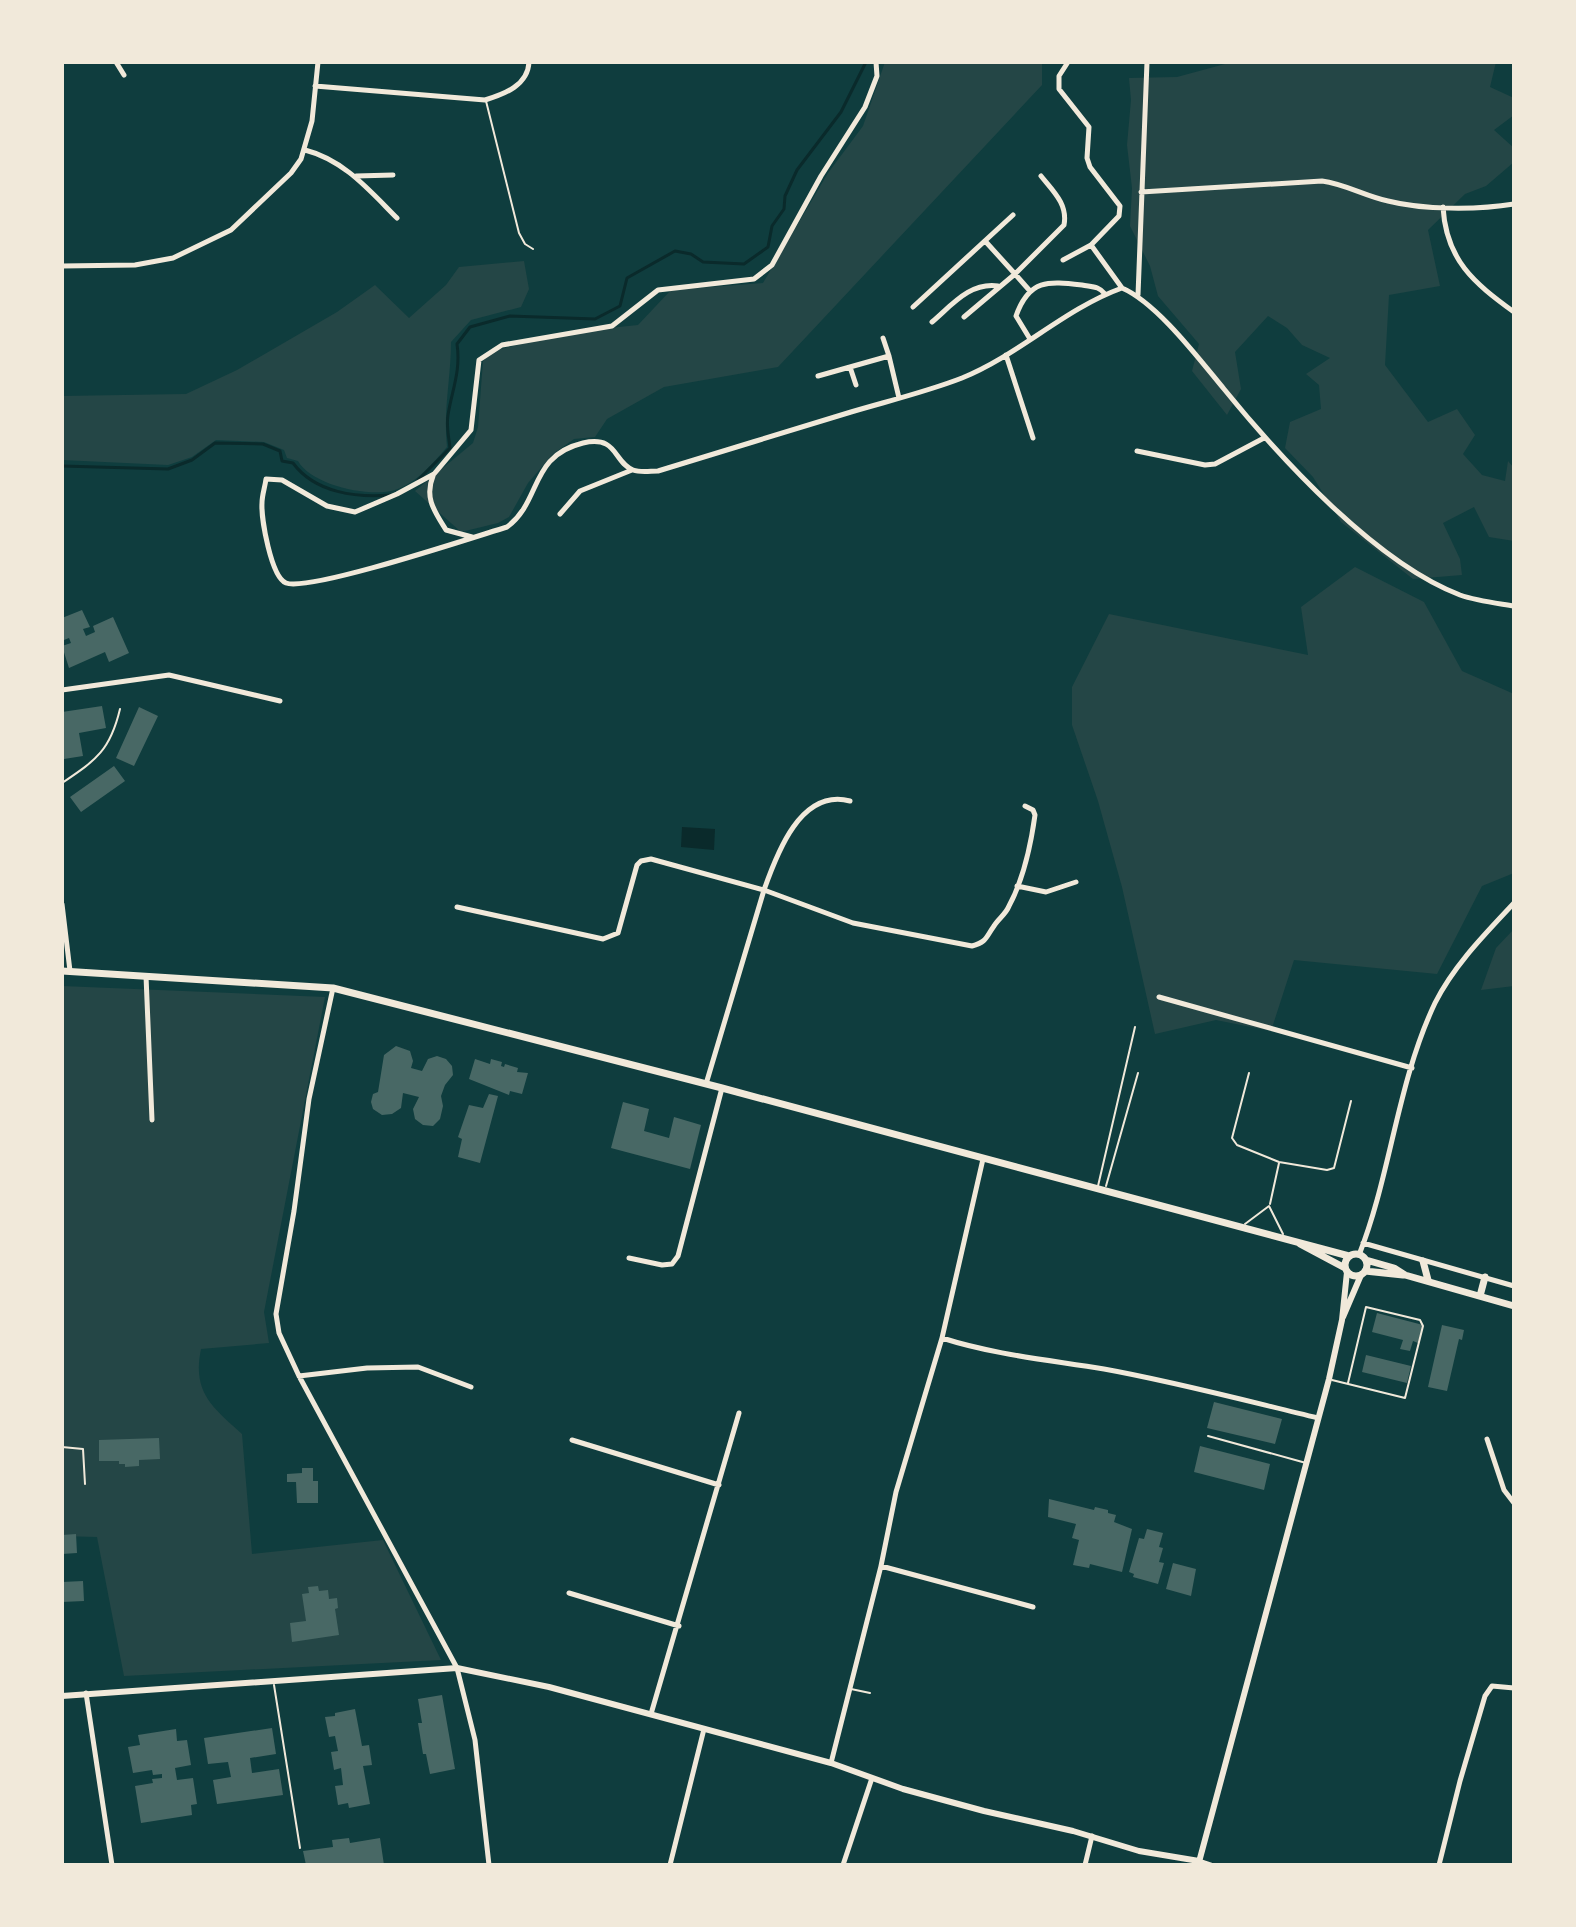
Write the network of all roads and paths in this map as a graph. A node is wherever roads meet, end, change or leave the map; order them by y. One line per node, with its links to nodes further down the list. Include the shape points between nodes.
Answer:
1 (116, 62): 7 (street)
2 (318, 62): 8 (street)
3 (529, 62): 9 (street, via 523,81)
4 (876, 62): 46 (street, via 877,76 865,107 772,265 754,279 658,290 612,326 502,345 479,360 471,430)
5 (1068, 62): 20 (street, via 1059,76 1059,89 1089,127 1090,167 1120,206 1119,216)
6 (1147, 62): 14 (street)
7 (124, 75)
8 (315, 86): 9 (street); 10 (street)
9 (485, 100): 21 (lane, via 519,233)
10 (305, 150): 12 (street, via 324,155); 23 (street, via 291,173 231,230 206,243 173,258 135,265)
11 (393, 175): 12 (street)
12 (355, 176): 18 (street)
13 (1041, 176): 24 (street, via 1061,200 1064,225)
14 (1141, 192): 16 (street, via 1322,181 1388,201); 29 (street)
15 (1514, 204): 16 (street)
16 (1443, 207): 31 (street, via 1458,260 1475,283)
17 (1013, 215): 19 (street)
18 (397, 218)
19 (986, 242): 24 (street); 30 (street)
20 (1091, 245): 22 (street); 26 (street)
21 (533, 249)
22 (1063, 260)
23 (62, 266)
24 (1015, 274): 25 (street); 27 (street)
25 (999, 286): 32 (street); 33 (street, via 972,289)
26 (1122, 288): 28 (street); 29 (street)
27 (1030, 291): 28 (street, via 1056,282 1097,287); 35 (street, via 1016,316)
28 (1105, 294): 35 (street)
29 (1138, 295): 43 (street, via 1199,358)
30 (913, 307)
31 (1514, 312)
32 (964, 317)
33 (932, 322)
34 (883, 338): 37 (street)
35 (1030, 339): 36 (street)
36 (1006, 355): 41 (street, via 962,377); 42 (street)
37 (889, 356): 38 (street); 41 (street)
38 (850, 367): 39 (street); 40 (street)
39 (818, 376)
40 (856, 385)
41 (899, 398): 45 (street, via 658,471)
42 (1033, 438)
43 (1264, 438): 44 (street, via 1215,464); 49 (street, via 1397,560 1463,596)
44 (1137, 451)
45 (633, 470): 47 (street, via 580,491); 48 (street, via 615,448 593,441 574,445 543,469 515,521)
46 (434, 474): 48 (street, via 428,489 446,530); 48 (street, via 355,512 327,506 282,480 266,479 261,505 271,561 280,579 288,584 310,582)
47 (560, 514)
48 (473, 537)
49 (1514, 606)
50 (62, 690): 51 (street, via 169,675)
51 (280, 701)
52 (120, 709): 53 (lane, via 114,734 94,761)
53 (62, 783)
54 (850, 801): 58 (street, via 827,799 806,814 782,845)
55 (1025, 806): 57 (street, via 1035,815)
56 (1076, 882): 57 (street, via 1046,892)
57 (1017, 886): 58 (street, via 1009,909 989,937 972,946 853,923)
58 (764, 890): 61 (street, via 651,859 641,861 618,933 603,939); 70 (street)
59 (1514, 903): 67 (street, via 1442,991)
60 (62, 904): 62 (street)
61 (457, 907)
62 (66, 971): 63 (main road)
63 (146, 976): 64 (main road); 73 (street)
64 (333, 988): 70 (main road); 95 (street, via 309,1099 276,1314)
65 (1159, 997): 67 (street)
66 (1135, 1027): 76 (lane)
67 (1412, 1068): 80 (street)
68 (1138, 1073): 76 (lane)
69 (1249, 1073): 75 (lane, via 1232,1138)
70 (706, 1084): 71 (main road)
71 (722, 1088): 74 (main road); 83 (street, via 678,1256 672,1264 662,1265)
72 (1351, 1101): 75 (lane, via 1332,1170)
73 (152, 1120)
74 (983, 1159): 76 (main road); 94 (street)
75 (1279, 1162): 77 (lane)
76 (1101, 1189): 78 (main road)
77 (1269, 1206): 78 (lane); 79 (lane)
78 (1241, 1227): 79 (main road)
79 (1290, 1240): 81 (main road); 85 (main road)
80 (1363, 1243): 82 (street); 84 (street)
81 (1349, 1256): 82 (main road); 85 (main road)
82 (1362, 1257): 86 (main road); 87 (main road)
83 (629, 1258)
84 (1423, 1261): 88 (street); 89 (main road)
85 (1346, 1270): 86 (main road, via 1351,1275); 93 (street)
86 (1363, 1273): 87 (main road); 93 (street)
87 (1405, 1275): 89 (main road)
88 (1485, 1277): 90 (street); 91 (main road)
89 (1428, 1280): 91 (main road)
90 (1514, 1286)
91 (1480, 1296): 92 (main road)
92 (1514, 1306)
93 (1342, 1320): 96 (street)
94 (942, 1338): 100 (street); 109 (street, via 892,1509)
95 (299, 1376): 98 (street, via 418,1367); 113 (street)
96 (1329, 1379): 97 (lane); 100 (street)
97 (1348, 1383): 97 (lane, via 1405,1398 1423,1326 1420,1320 1366,1307)
98 (471, 1387)
99 (739, 1413): 107 (street)
100 (1318, 1418): 105 (street)
101 (1208, 1436): 105 (lane)
102 (1487, 1439): 108 (street, via 1504,1490)
103 (572, 1440): 107 (street)
104 (62, 1447): 106 (lane, via 83,1449)
105 (1307, 1464): 126 (street)
106 (85, 1484)
107 (719, 1485): 112 (street)
108 (1514, 1503)
109 (881, 1566): 111 (street); 116 (street)
110 (569, 1593): 112 (street)
111 (1033, 1607)
112 (679, 1626): 120 (street)
113 (457, 1668): 114 (street); 120 (street); 128 (street, via 475,1740)
114 (273, 1679): 117 (street); 125 (lane)
115 (1514, 1688): 133 (street, via 1492,1686 1485,1696)
116 (850, 1689): 118 (lane); 122 (street)
117 (86, 1693): 119 (street); 127 (street)
118 (870, 1693)
119 (62, 1696)
120 (651, 1714): 121 (street)
121 (704, 1729): 122 (street); 129 (street)
122 (831, 1763): 123 (street)
123 (872, 1777): 124 (street); 130 (street)
124 (1092, 1836): 126 (street); 131 (street)
125 (300, 1848)
126 (1200, 1863): 132 (street)
127 (112, 1865)
128 (489, 1865)
129 (670, 1865)
130 (843, 1865)
131 (1085, 1865)
132 (1211, 1865)
133 (1439, 1865)

